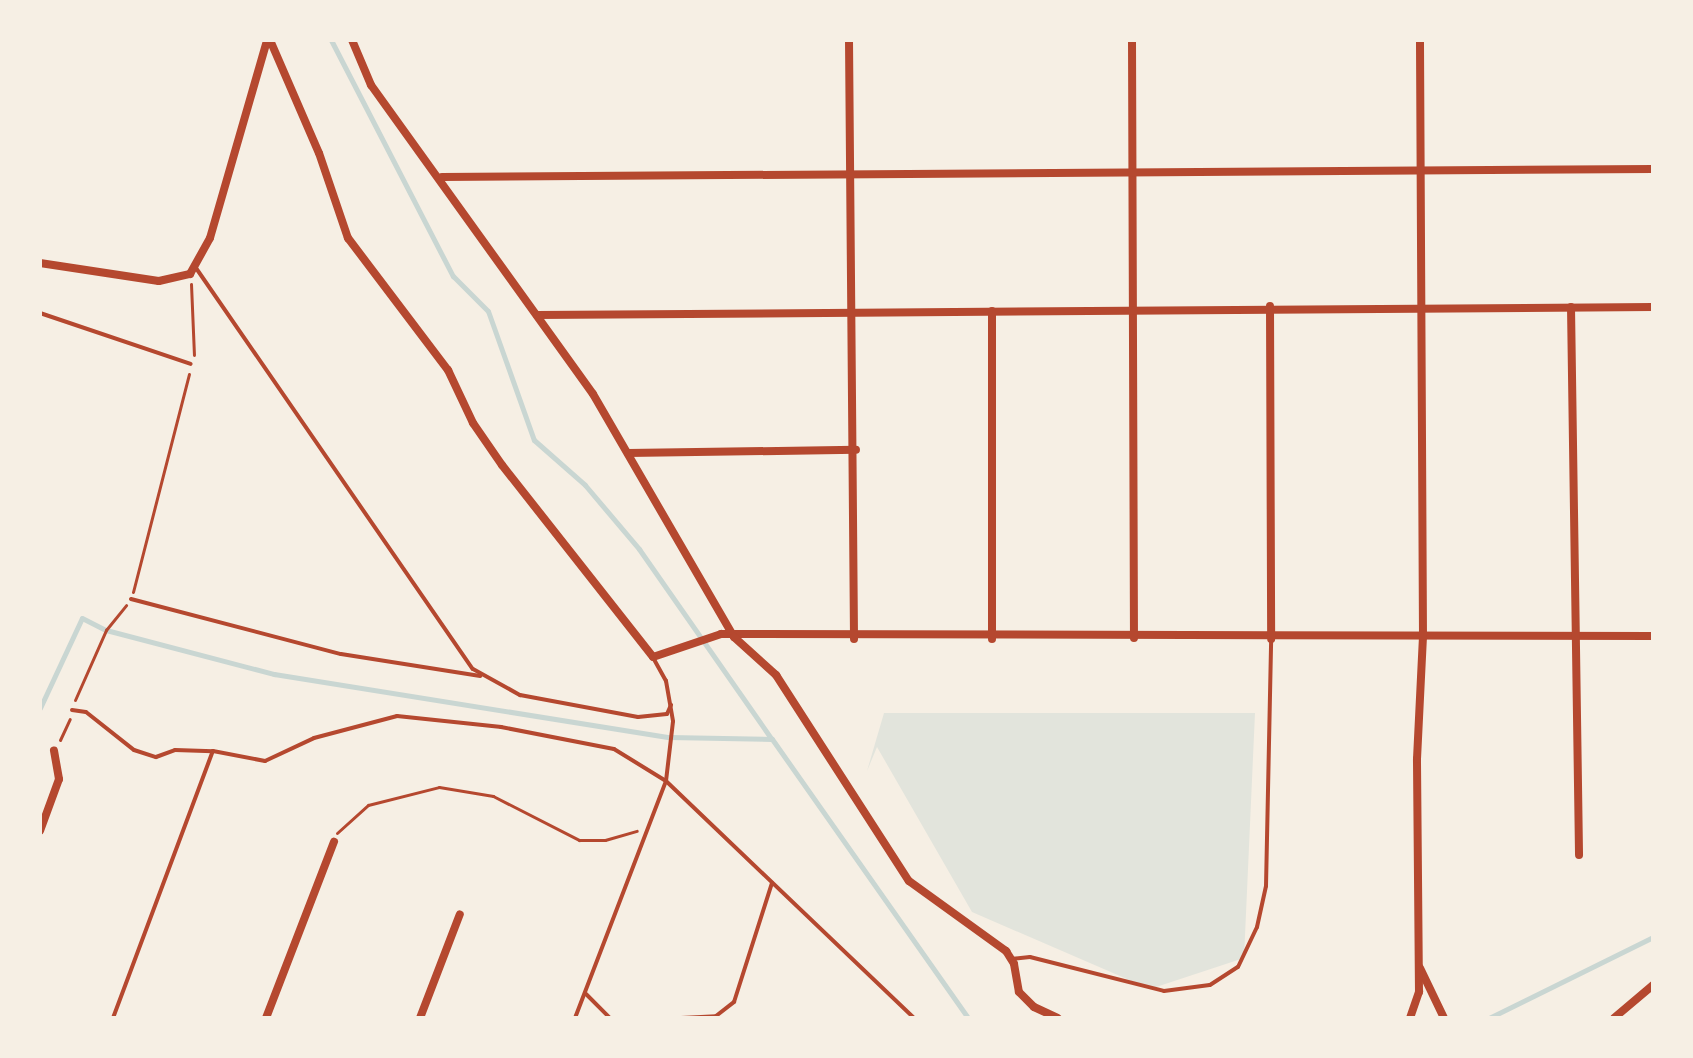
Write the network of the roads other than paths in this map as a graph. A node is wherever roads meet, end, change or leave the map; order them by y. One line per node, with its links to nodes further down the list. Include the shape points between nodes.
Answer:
1 (268, 40): 12 (street, via 210,238); 34 (street, via 319,153 348,238 448,370 473,423 502,465)
2 (352, 40): 10 (street, via 371,85)
3 (849, 40): 9 (street)
4 (1132, 40): 8 (street)
5 (1420, 40): 7 (street)
6 (1653, 169): 7 (street)
7 (1420, 170): 8 (street); 17 (street)
8 (1130, 172): 9 (street); 16 (street)
9 (849, 173): 10 (street); 18 (street)
10 (442, 177): 21 (street)
11 (40, 263): 12 (street, via 159,281)
12 (193, 271): 35 (lane)
13 (1270, 306): 16 (street); 17 (street); 33 (street)
14 (1571, 307): 15 (street); 17 (street); 29 (street)
15 (1653, 307)
16 (1131, 308): 19 (street); 30 (street)
17 (1424, 308): 28 (street)
18 (853, 311): 19 (street); 21 (street); 23 (street)
19 (992, 311): 32 (street)
20 (40, 313): 22 (lane)
21 (537, 315): 24 (street)
22 (191, 364)
23 (856, 450): 24 (street); 31 (street)
24 (628, 453): 27 (street)
25 (131, 599): 35 (lane, via 341,654)
26 (1653, 636): 29 (street)
27 (734, 637): 31 (street); 34 (street, via 701,637); 46 (street, via 776,675 909,881)
28 (1423, 637): 29 (street); 33 (street); 47 (street, via 1417,759)
29 (1578, 637): 43 (street)
30 (1134, 638): 32 (street); 33 (street)
31 (854, 639): 32 (street)
32 (992, 639)
33 (1271, 639): 46 (lane, via 1268,866 1257,927 1238,967 1210,985 1164,991 1030,957)
34 (653, 657): 36 (lane)
35 (481, 676): 36 (lane, via 520,695 638,717 667,714)
36 (671, 705): 40 (lane)
37 (72, 710): 39 (lane, via 86,712 134,750 156,757 175,750)
38 (54, 750): 41 (street, via 59,779)
39 (213, 751): 40 (lane, via 265,761 314,738 397,716 501,727 614,749); 50 (lane)
40 (666, 781): 44 (lane); 49 (lane)
41 (40, 831)
42 (334, 842): 51 (street)
43 (1579, 855)
44 (772, 883): 55 (lane, via 734,1002 716,1016); 56 (lane)
45 (460, 914): 52 (street)
46 (1011, 959): 57 (street, via 1019,992 1034,1007)
47 (1419, 966): 58 (street, via 1418,1001); 59 (street)
48 (1653, 985): 60 (street)
49 (586, 994): 53 (lane); 54 (lane)
50 (113, 1018)
51 (266, 1018)
52 (420, 1018)
53 (575, 1018)
54 (610, 1018)
55 (681, 1018)
56 (914, 1018)
57 (1058, 1018)
58 (1410, 1018)
59 (1444, 1018)
60 (1614, 1018)

